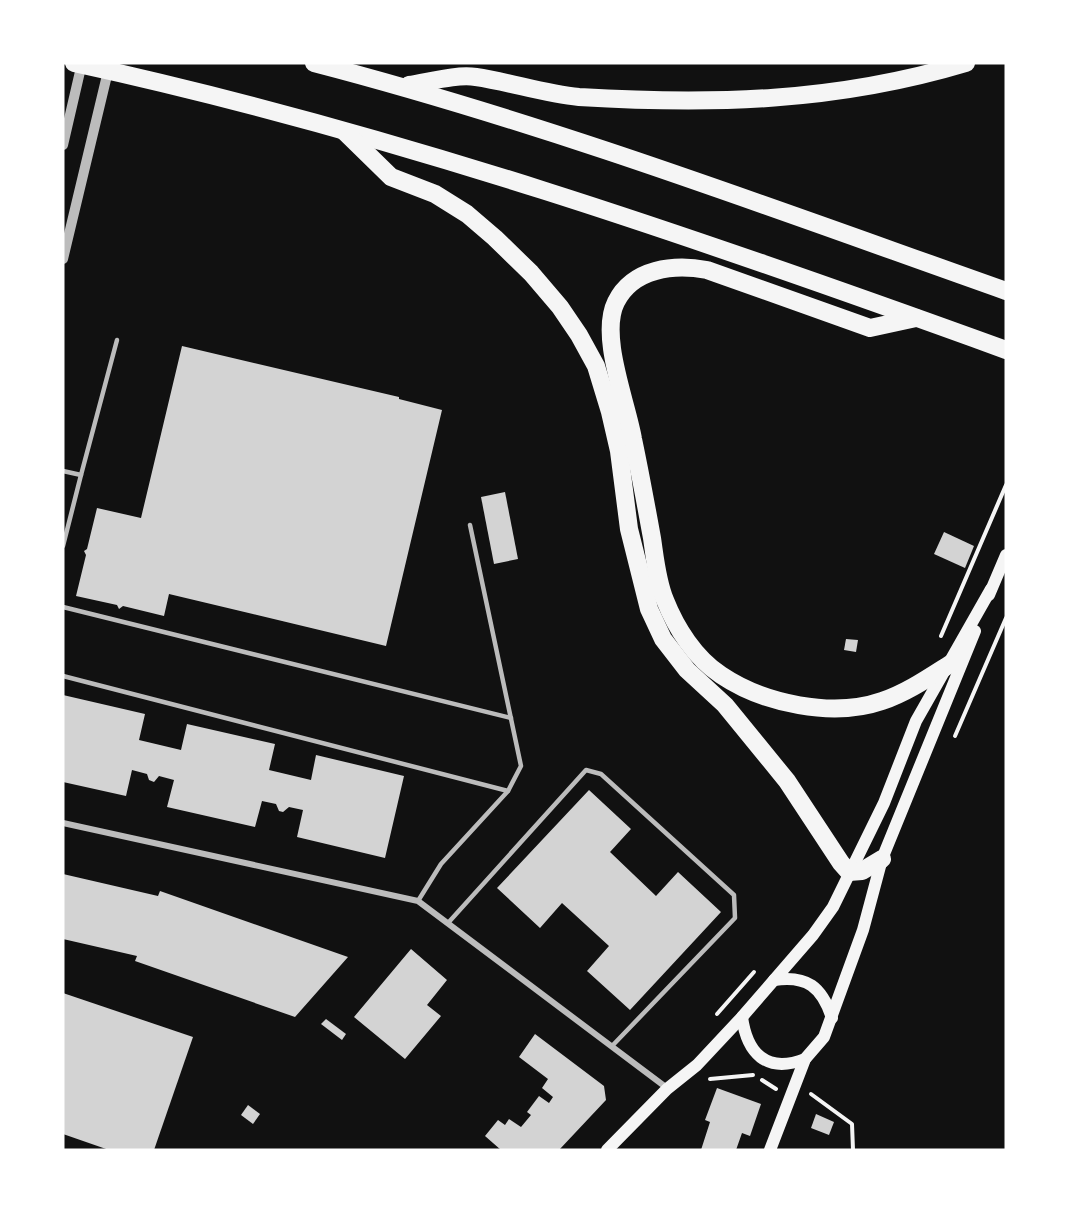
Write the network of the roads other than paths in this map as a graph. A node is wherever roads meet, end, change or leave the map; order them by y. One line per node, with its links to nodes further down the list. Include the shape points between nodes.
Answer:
1 (74, 63): 7 (highway, via 176,85)
2 (82, 63): 8 (street)
3 (110, 63): 9 (street)
4 (314, 63): 6 (highway)
5 (966, 63): 6 (highway, via 857,90 768,99 642,101 567,96 474,76)
6 (401, 86): 10 (highway, via 630,157)
7 (343, 131): 11 (highway, via 587,204); 27 (highway, via 392,177 435,195 474,220 531,273 573,326 596,366 610,412 629,530 649,609 663,639 787,781)
8 (63, 145)
9 (63, 259)
10 (1006, 291)
11 (916, 318): 13 (highway); 21 (highway, via 870,328 689,267 649,272 634,280 616,302 611,320 614,358 629,415 664,598 695,650 720,675 736,683 768,698 813,706 865,706 884,701)
12 (117, 340): 15 (lane)
13 (1006, 350)
14 (63, 471): 15 (lane)
15 (81, 475): 17 (lane)
16 (470, 525): 23 (lane)
17 (63, 546)
18 (1006, 555): 19 (main road)
19 (991, 589): 21 (main road); 26 (main road)
20 (63, 607): 23 (lane)
21 (950, 664): 27 (main road, via 916,721 884,803)
22 (63, 676): 24 (lane)
23 (511, 718): 24 (lane, via 521,766)
24 (508, 791): 28 (lane, via 441,864)
25 (63, 823): 28 (street)
26 (882, 859): 27 (highway, via 862,871); 32 (main road, via 863,930)
27 (849, 872): 30 (main road, via 833,907)
28 (418, 901): 29 (street)
29 (448, 923): 33 (street); 33 (lane, via 586,770 601,774 734,895 735,918)
30 (774, 980): 31 (main road); 32 (main road, via 795,979 814,987 823,995)
31 (742, 1017): 34 (main road, via 747,1043 765,1060 777,1064); 35 (main road, via 697,1065)
32 (832, 1018): 34 (main road, via 824,1037)
33 (613, 1045): 35 (street)
34 (805, 1059): 37 (main road)
35 (668, 1089): 36 (main road)
36 (607, 1150)
37 (770, 1150)

